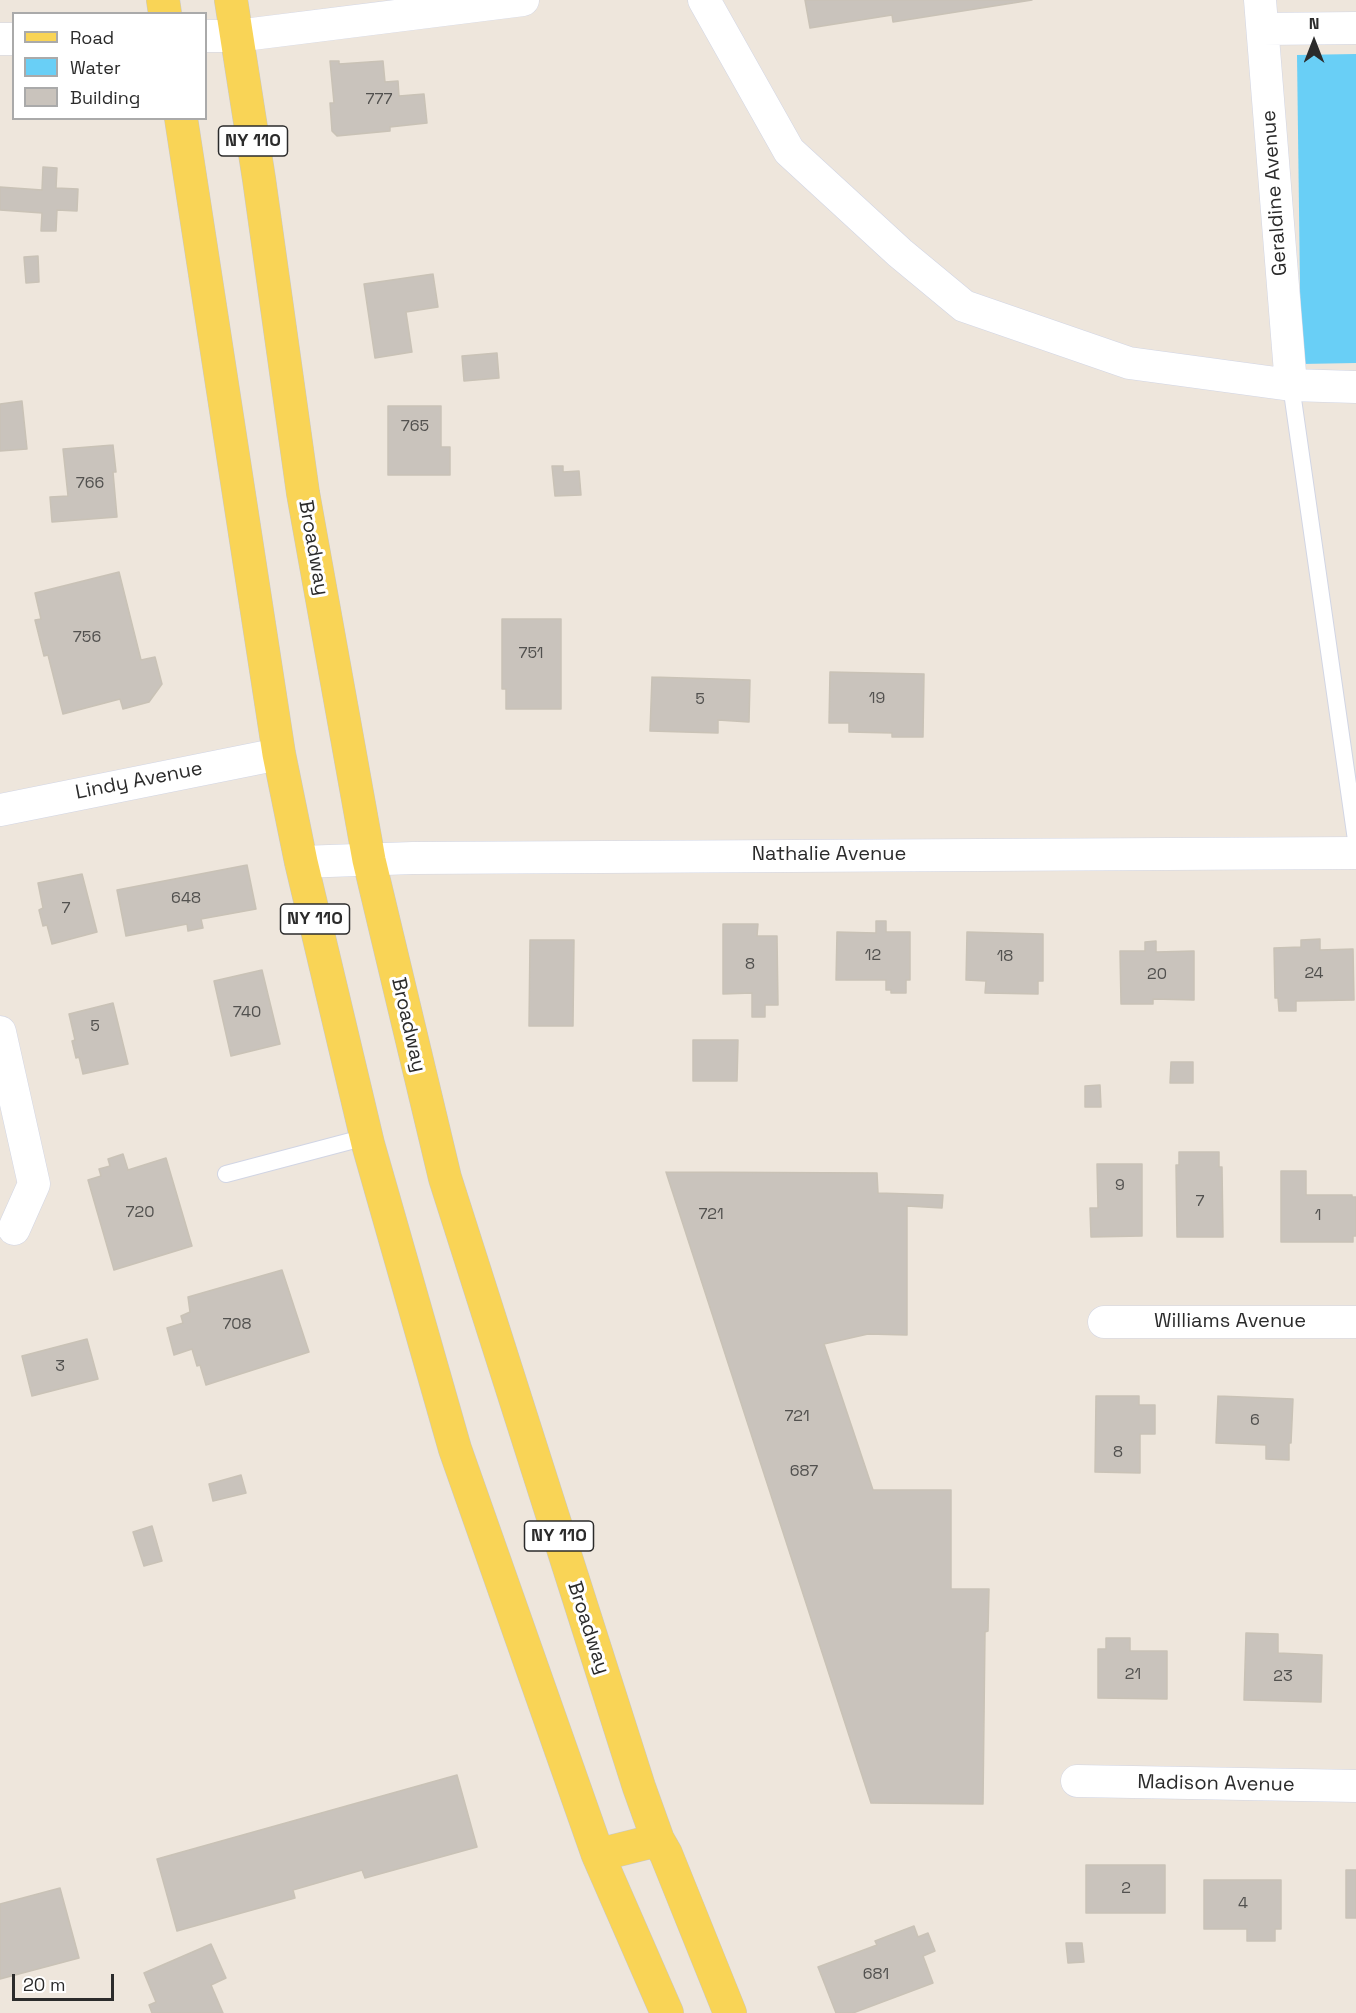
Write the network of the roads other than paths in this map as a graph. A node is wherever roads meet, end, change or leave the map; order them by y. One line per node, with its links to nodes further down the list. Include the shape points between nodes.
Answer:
1 (231, 0): 6 (main road, Broadway / NY 110)
2 (523, 0): 6 (street)
3 (704, 0): 8 (street, via 789,152 963,306 1129,363)
4 (1262, 15): 5 (street); 8 (street, Geraldine Avenue)
5 (1356, 27)
6 (221, 36): 14 (main road, Broadway / NY 110, via 259,179 303,493)
7 (182, 120): 10 (main road, NY 110)
8 (1291, 385): 9 (street); 12 (lane)
9 (1356, 387)
10 (279, 754): 11 (street, Lindy Avenue); 15 (main road, NY 110)
11 (0, 810)
12 (1356, 840)
13 (1356, 853): 14 (street, Nathalie Avenue)
14 (369, 860): 15 (street, Nathalie Avenue); 24 (main road, Broadway / NY 110, via 445,1178)
15 (301, 862): 17 (main road, NY 110)
16 (0, 1032): 19 (street, via 34,1184)
17 (366, 1137): 18 (lane); 25 (main road, NY 110, via 455,1449)
18 (226, 1174)
19 (14, 1229)
20 (1104, 1322): 21 (street, Williams Avenue)
21 (1356, 1322)
22 (1077, 1781): 23 (street, Madison Avenue)
23 (1356, 1786)
24 (658, 1840): 25 (main road); 27 (main road, Broadway / NY 110)
25 (598, 1855): 26 (main road, NY 110)
26 (667, 2013)
27 (730, 2013)

